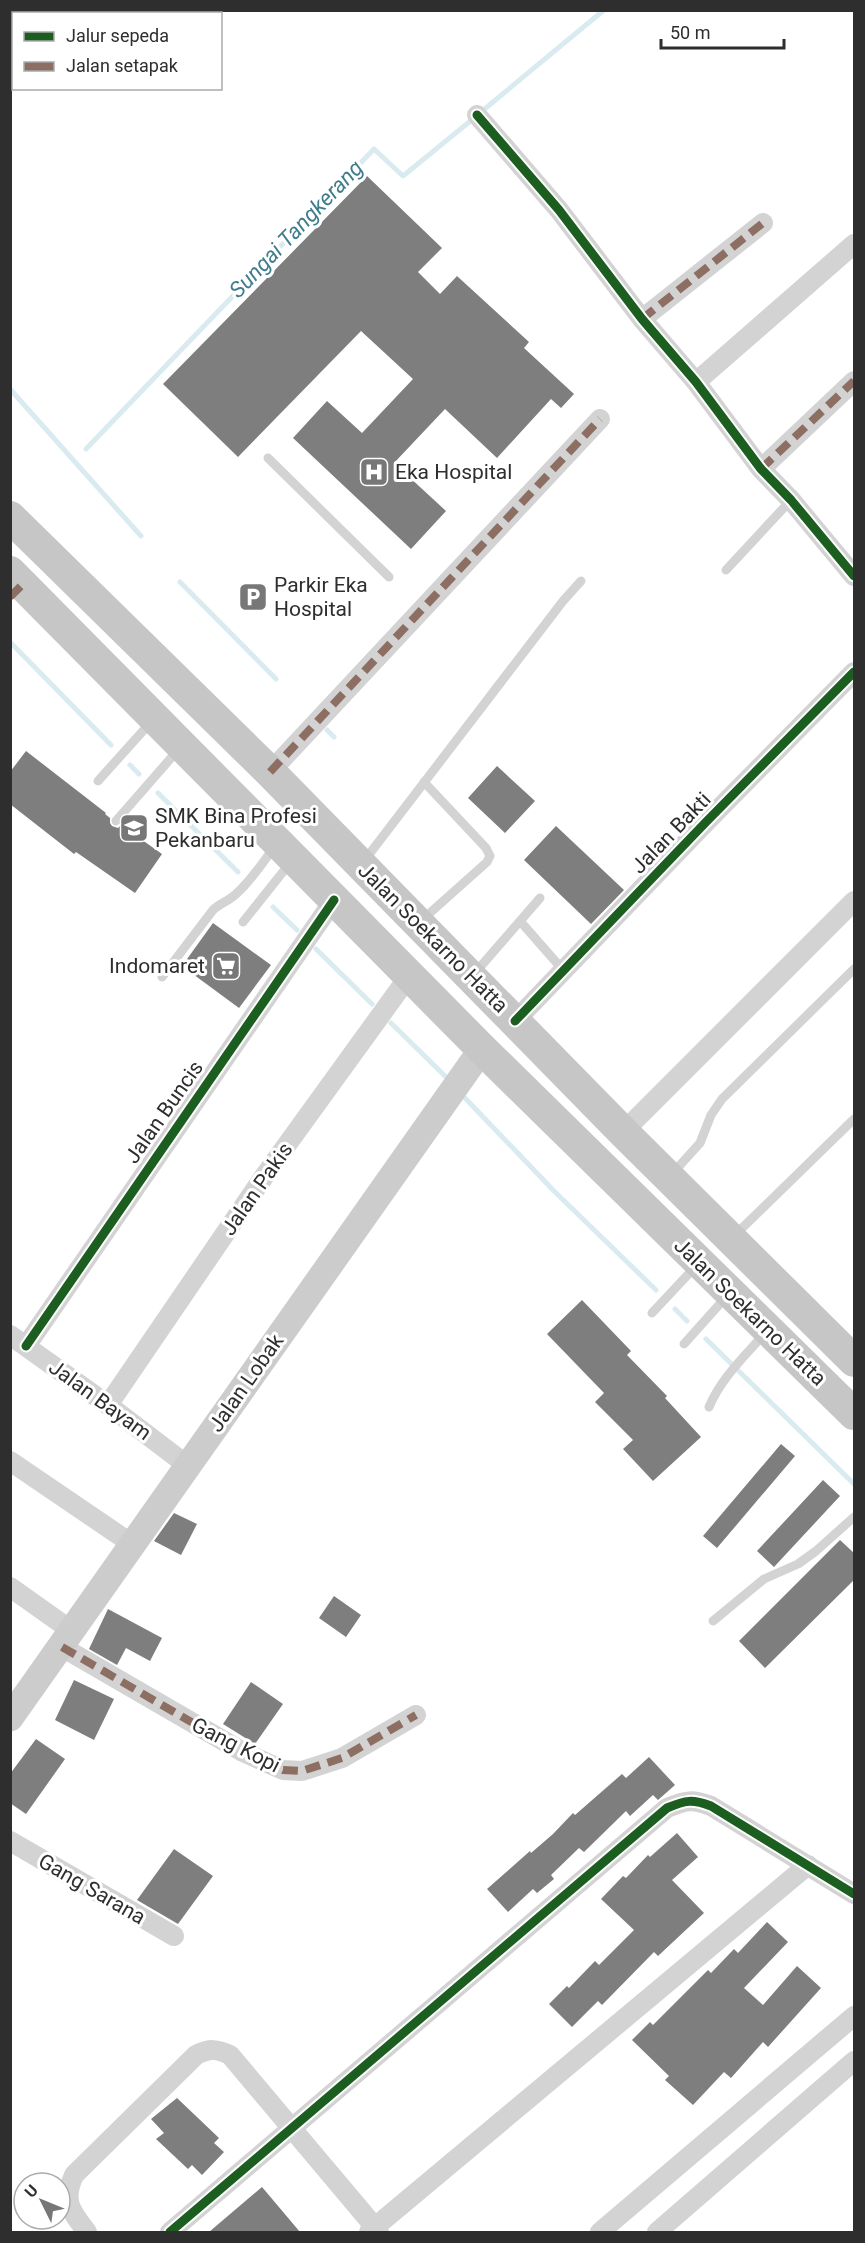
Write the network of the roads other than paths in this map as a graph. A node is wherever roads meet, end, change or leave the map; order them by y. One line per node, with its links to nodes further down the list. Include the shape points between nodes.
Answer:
1 (477, 115): 4 (street, via 560,210)
2 (763, 223): 4 (street)
3 (855, 244): 6 (street)
4 (642, 319): 6 (street)
5 (855, 381): 9 (street)
6 (696, 382): 9 (street)
7 (600, 419): 20 (street)
8 (268, 458): 15 (lane)
9 (761, 469): 10 (street)
10 (791, 500): 12 (lane); 14 (street)
11 (10, 517): 20 (main road, Jalan Soekarno Hatta)
12 (726, 570)
13 (10, 572): 18 (main road, Jalan Soekarno Hatta)
14 (855, 576)
15 (388, 578)
16 (581, 580): 22 (lane)
17 (855, 672): 33 (street, Jalan Bakti)
18 (154, 718): 19 (main road, Jalan Soekarno Hatta); 21 (lane)
19 (182, 746): 23 (lane); 24 (main road, Jalan Soekarno Hatta)
20 (270, 772): 25 (main road, Jalan Soekarno Hatta)
21 (98, 781)
22 (424, 782): 25 (lane); 31 (lane, via 490,856)
23 (116, 821)
24 (285, 851): 27 (main road, Jalan Soekarno Hatta); 30 (lane); 35 (lane, via 234,896 219,903)
25 (361, 865): 31 (main road, Jalan Soekarno Hatta)
26 (540, 898): 29 (lane)
27 (334, 900): 34 (main road, Jalan Soekarno Hatta); 47 (street, Jalan Buncis)
28 (855, 901): 40 (street)
29 (520, 921): 33 (lane); 36 (lane)
30 (243, 922)
31 (418, 924): 36 (main road, Jalan Soekarno Hatta)
32 (855, 969): 41 (lane, via 722,1099 700,1143)
33 (563, 970): 37 (street, Jalan Bakti)
34 (409, 976): 38 (main road, Jalan Soekarno Hatta); 50 (street, Jalan Pakis, via 265,1175)
35 (162, 977)
36 (471, 978): 37 (main road, Jalan Soekarno Hatta)
37 (515, 1021): 40 (main road, Jalan Soekarno Hatta)
38 (482, 1049): 43 (main road, Jalan Soekarno Hatta); 54 (main road, Jalan Lobak)
39 (855, 1119): 42 (lane)
40 (623, 1132): 41 (main road, Jalan Soekarno Hatta)
41 (669, 1178): 42 (main road, Jalan Soekarno Hatta)
42 (731, 1239): 49 (main road, Jalan Soekarno Hatta)
43 (700, 1262): 44 (main road, Jalan Soekarno Hatta); 45 (lane)
44 (731, 1291): 46 (main road, Jalan Soekarno Hatta); 48 (lane)
45 (652, 1313)
46 (769, 1329): 51 (lane, via 733,1369); 52 (main road, Jalan Soekarno Hatta)
47 (18, 1340): 50 (street, Jalan Bayam)
48 (684, 1344)
49 (855, 1361)
50 (108, 1405): 54 (street, Jalan Bayam)
51 (709, 1407)
52 (855, 1414)
53 (10, 1461): 56 (street)
54 (188, 1466): 56 (main road, Jalan Lobak)
55 (855, 1517): 58 (lane, via 816,1551 764,1579)
56 (132, 1544): 59 (main road, Jalan Lobak)
57 (10, 1587): 59 (street, Gang Kopi)
58 (714, 1621)
59 (67, 1639): 60 (main road, Jalan Lobak); 61 (street, Gang Kopi, via 243,1752 283,1770 302,1771 342,1758)
60 (12, 1713)
61 (416, 1715)
62 (10, 1841): 65 (street, Gang Sarana)
63 (808, 1865): 64 (street); 68 (street, via 711,1806 682,1801 667,1808); 69 (street)
64 (855, 1894)
65 (174, 1936)
66 (855, 2016): 72 (street)
67 (855, 2061): 73 (street)
68 (293, 2129): 69 (street); 70 (street, via 230,2055 218,2049 196,2055 74,2175 67,2199 71,2212); 71 (street)
69 (374, 2231)
70 (87, 2232)
71 (170, 2232)
72 (600, 2232)
73 (657, 2232)

